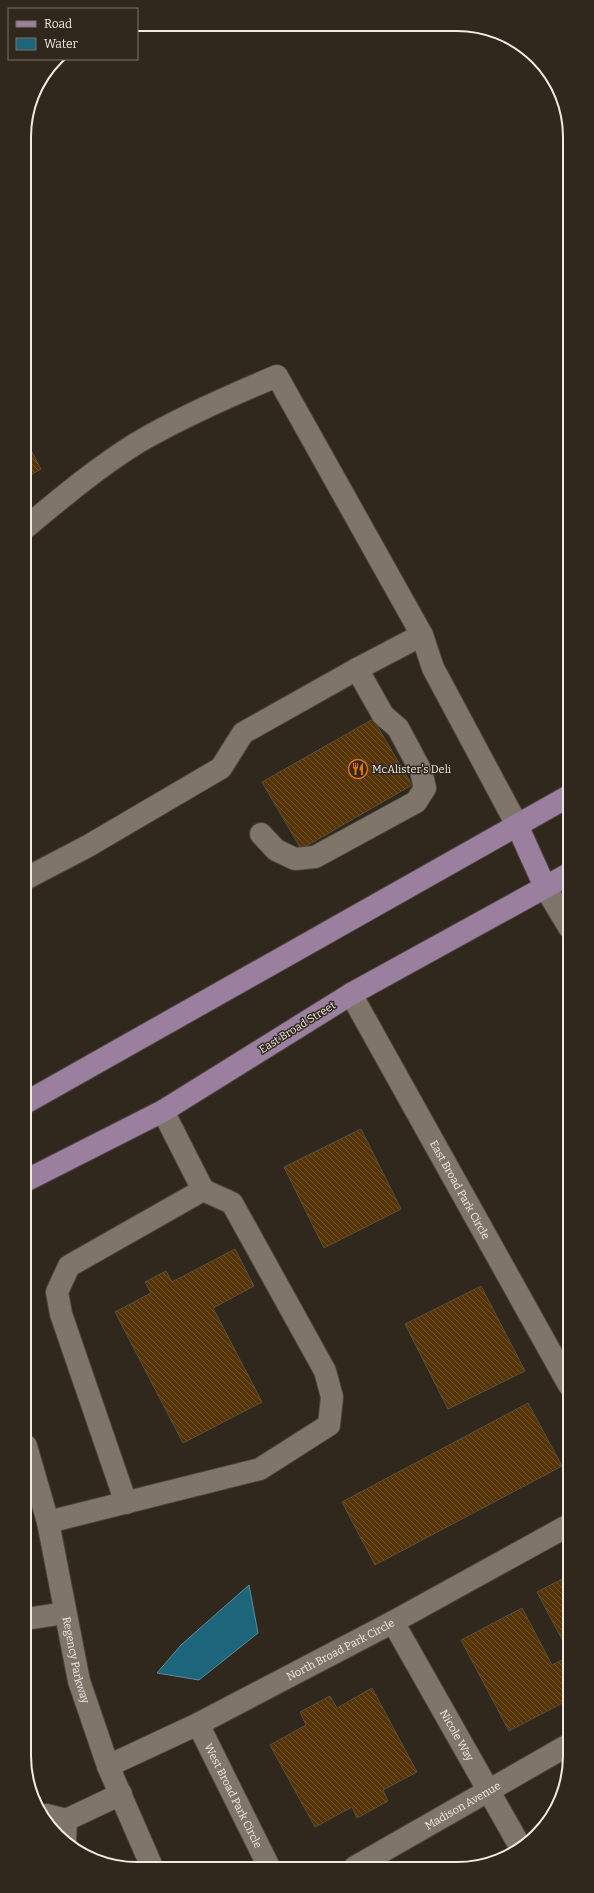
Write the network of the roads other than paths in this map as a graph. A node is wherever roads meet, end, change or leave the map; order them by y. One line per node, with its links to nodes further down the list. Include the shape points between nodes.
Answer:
1 (31, 523): 2 (street, via 65,494 136,444 206,406 277,376)
2 (422, 635): 3 (street); 5 (street, via 433,668)
3 (357, 669): 6 (street, via 383,715 398,728 421,771 425,788 416,802 316,857 295,859 276,850); 7 (street, via 243,733 221,768 88,846)
4 (563, 799): 5 (main road)
5 (517, 826): 9 (main road); 12 (main road)
6 (262, 834)
7 (31, 876)
8 (563, 877): 9 (main road, East Broad Street)
9 (545, 887): 10 (street); 11 (main road, East Broad Street)
10 (563, 917)
11 (351, 994): 13 (main road, East Broad Street); 16 (street, East Broad Park Circle)
12 (31, 1100)
13 (163, 1111): 14 (main road, East Broad Street); 15 (street)
14 (31, 1178)
15 (203, 1190): 18 (street, via 69,1266 57,1292 61,1314); 18 (street, via 232,1203 325,1372 332,1397 329,1425 260,1469)
16 (563, 1374)
17 (31, 1463): 19 (street, Regency Parkway)
18 (126, 1503): 19 (street)
19 (48, 1522): 21 (street, Regency Parkway)
20 (563, 1529): 23 (street, North Broad Park Circle)
21 (65, 1613): 22 (street); 26 (street, Regency Parkway, via 79,1681)
22 (31, 1618)
23 (393, 1622): 24 (street, North Broad Park Circle); 27 (street, Nicole Way)
24 (198, 1724): 26 (street, North Broad Park Circle); 32 (street, West Broad Park Circle)
25 (563, 1748): 27 (street, Madison Avenue)
26 (108, 1766): 28 (street, Regency Parkway)
27 (488, 1790): 30 (street, Nicole Way); 33 (street, Madison Avenue)
28 (121, 1794): 29 (street); 31 (street, Regency Parkway)
29 (59, 1825)
30 (518, 1842)
31 (150, 1862)
32 (267, 1862)
33 (364, 1862)

